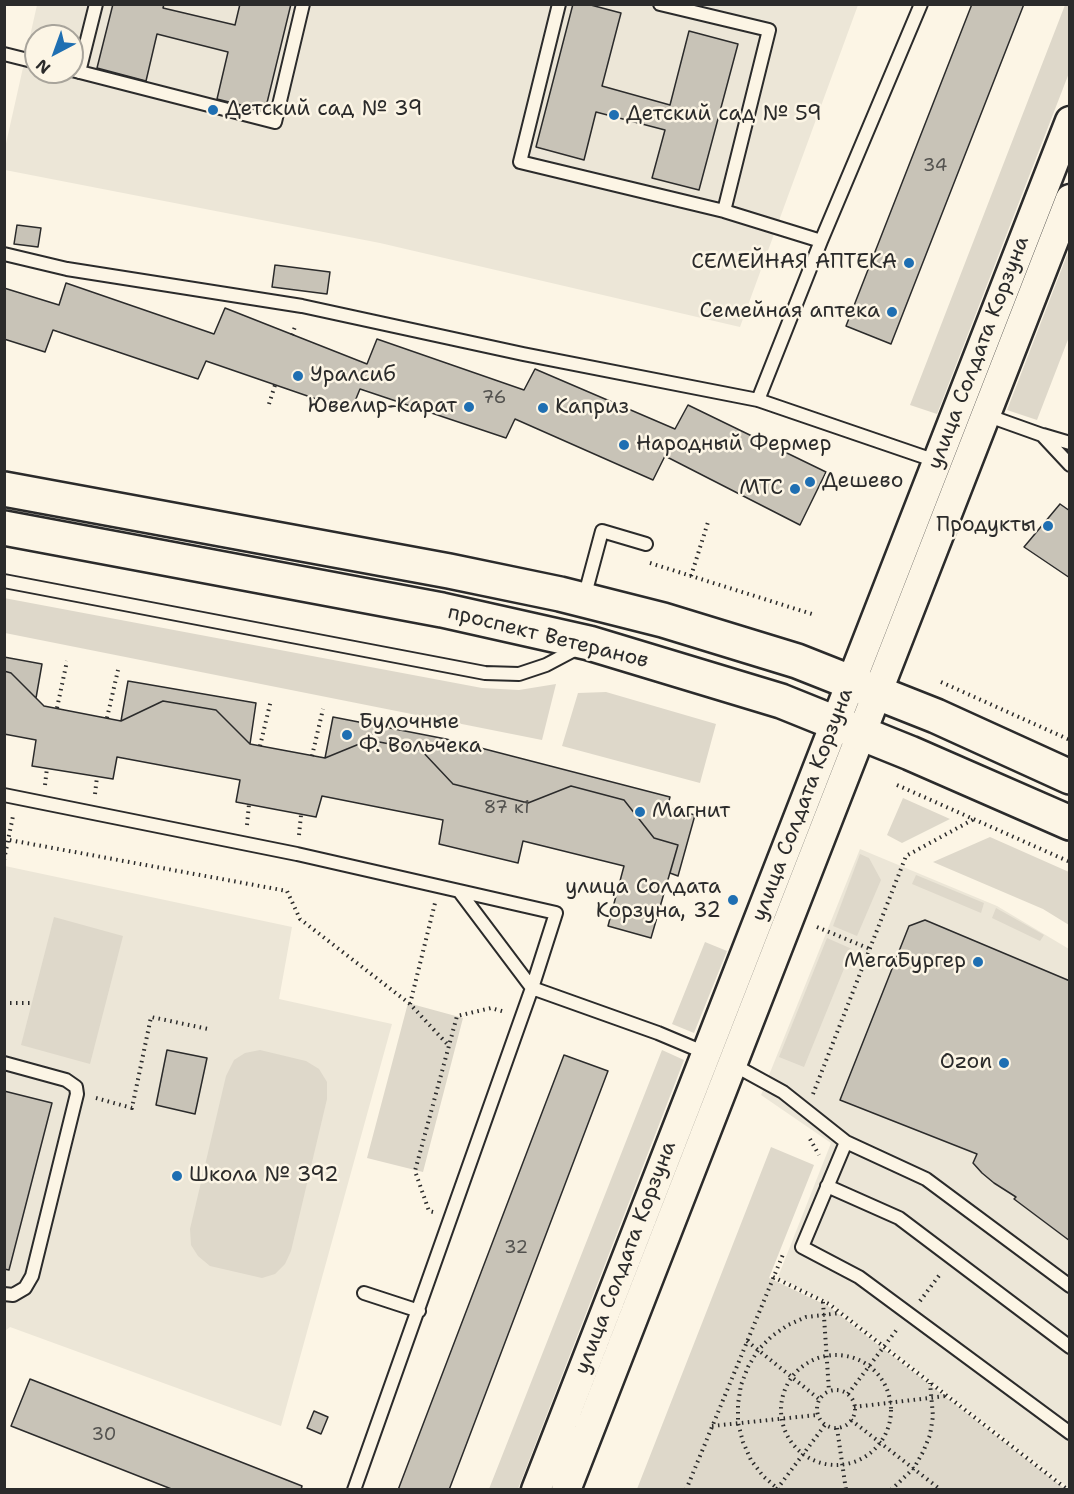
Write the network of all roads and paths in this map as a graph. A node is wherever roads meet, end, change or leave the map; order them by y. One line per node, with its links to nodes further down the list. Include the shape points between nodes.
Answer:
1 (96, 4): 6 (lane)
2 (303, 4): 9 (lane, via 275,122)
3 (559, 4): 12 (lane, via 520,162)
4 (660, 4): 12 (lane, via 770,30)
5 (921, 4): 13 (lane)
6 (84, 44)
7 (4, 54): 8 (lane)
8 (24, 59)
9 (84, 73)
10 (1070, 122): 18 (street, улица Солдата Корзуна)
11 (1070, 199): 18 (street, улица Солдата Корзуна)
12 (724, 211): 13 (lane)
13 (821, 241): 16 (lane)
14 (4, 254): 16 (lane, via 67,269 302,306)
15 (275, 385): 17 (path)
16 (758, 400): 21 (lane)
17 (269, 404)
18 (972, 410): 19 (lane); 21 (street, улица Солдата Корзуна); 23 (street, улица Солдата Корзуна)
19 (1042, 435): 20 (lane); 22 (lane)
20 (1070, 443)
21 (937, 462): 23 (lane); 37 (street, улица Солдата Корзуна)
22 (1070, 465)
23 (963, 471): 37 (street, улица Солдата Корзуна)
24 (4, 489): 31 (main road, проспект Ветеранов)
25 (709, 519): 29 (path)
26 (4, 528): 33 (main road, проспект Ветеранов, via 442,610)
27 (646, 544): 31 (lane, via 602,531)
28 (641, 560): 29 (path)
29 (691, 576): 32 (path)
30 (4, 581): 33 (lane, via 485,673 519,674)
31 (584, 599): 37 (main road, проспект Ветеранов, via 796,661)
32 (815, 615)
33 (589, 643): 42 (main road, проспект Ветеранов, via 781,701)
34 (67, 661): 39 (path)
35 (118, 670): 41 (path)
36 (941, 682): 43 (path)
37 (863, 687): 42 (street, улица Солдата Корзуна); 46 (main road, проспект Ветеранов)
38 (271, 700): 44 (path)
39 (57, 708)
40 (323, 709): 45 (path)
41 (107, 718)
42 (848, 728): 50 (main road, проспект Ветеранов); 65 (street, улица Солдата Корзуна)
43 (1070, 740)
44 (260, 746)
45 (312, 756)
46 (1070, 777)
47 (897, 785): 49 (path)
48 (11, 797): 51 (path); 54 (lane)
49 (974, 819): 53 (path); 57 (path, via 906,856)
50 (1070, 823)
51 (7, 839): 52 (path); 61 (path, via 287,891 300,919)
52 (4, 860)
53 (1070, 862)
54 (438, 886): 55 (lane); 61 (path)
55 (459, 891): 58 (lane); 58 (lane, via 556,913)
56 (817, 927): 57 (path)
57 (870, 949): 68 (path)
58 (532, 988): 62 (lane); 65 (lane)
59 (4, 1003): 60 (path)
60 (31, 1003)
61 (411, 1004): 64 (path)
62 (522, 1017): 64 (path, via 491,1008 457,1016); 71 (lane)
63 (208, 1029): 67 (path, via 151,1017 132,1108)
64 (449, 1046): 71 (path, via 415,1171 429,1211)
65 (719, 1059): 69 (lane, via 783,1092); 111 (street, улица Солдата Корзуна); 112 (street, улица Солдата Корзуна)
66 (4, 1064): 67 (lane, via 66,1080 76,1087)
67 (77, 1094): 75 (lane, via 32,1275 25,1288 13,1295)
68 (810, 1104)
69 (846, 1142): 70 (lane); 73 (lane, via 926,1179)
70 (827, 1186): 84 (lane, via 899,1218); 104 (lane, via 802,1247 859,1277)
71 (451, 1218): 78 (lane)
72 (946, 1266): 76 (path)
73 (1070, 1286)
74 (364, 1293): 78 (lane)
75 (4, 1294)
76 (919, 1301)
77 (823, 1302): 79 (path); 80 (path); 82 (path, via 773,1277)
78 (419, 1311): 110 (lane)
79 (840, 1313): 80 (path); 83 (path)
80 (824, 1314): 85 (path, via 788,1325); 86 (path)
81 (902, 1323): 83 (path)
82 (747, 1341): 85 (path); 102 (path)
83 (884, 1347): 87 (path); 89 (path)
84 (1070, 1347)
85 (759, 1350): 88 (path); 100 (path, via 741,1385)
86 (827, 1355): 87 (path, via 849,1356); 88 (path, via 801,1366); 90 (path)
87 (870, 1365): 91 (path); 95 (path, via 887,1388)
88 (791, 1377): 94 (path); 98 (path, via 784,1390)
89 (930, 1382): 92 (path); 93 (path)
90 (829, 1391): 91 (path); 94 (path)
91 (848, 1394): 96 (path)
92 (946, 1395): 93 (path); 117 (path)
93 (932, 1397): 95 (path); 108 (path, via 930,1435)
94 (819, 1399): 97 (path)
95 (891, 1402): 96 (path); 105 (path, via 890,1424)
96 (854, 1407): 99 (path)
97 (817, 1414): 98 (path); 101 (path)
98 (781, 1418): 100 (path); 106 (path, via 785,1432)
99 (851, 1420): 103 (path); 105 (path)
100 (738, 1423): 102 (path); 109 (path, via 751,1460)
101 (825, 1425): 103 (path); 106 (path)
102 (712, 1426): 113 (path)
103 (837, 1428): 107 (path)
104 (1070, 1433)
105 (881, 1443): 107 (path, via 870,1454); 108 (path)
106 (803, 1454): 107 (path, via 815,1461); 109 (path)
107 (843, 1465): 114 (path)
108 (914, 1468): 115 (path); 116 (path)
109 (777, 1489)
110 (354, 1490)
111 (536, 1490)
112 (566, 1490)
113 (686, 1490)
114 (846, 1490)
115 (891, 1490)
116 (940, 1490)
117 (1068, 1490)

